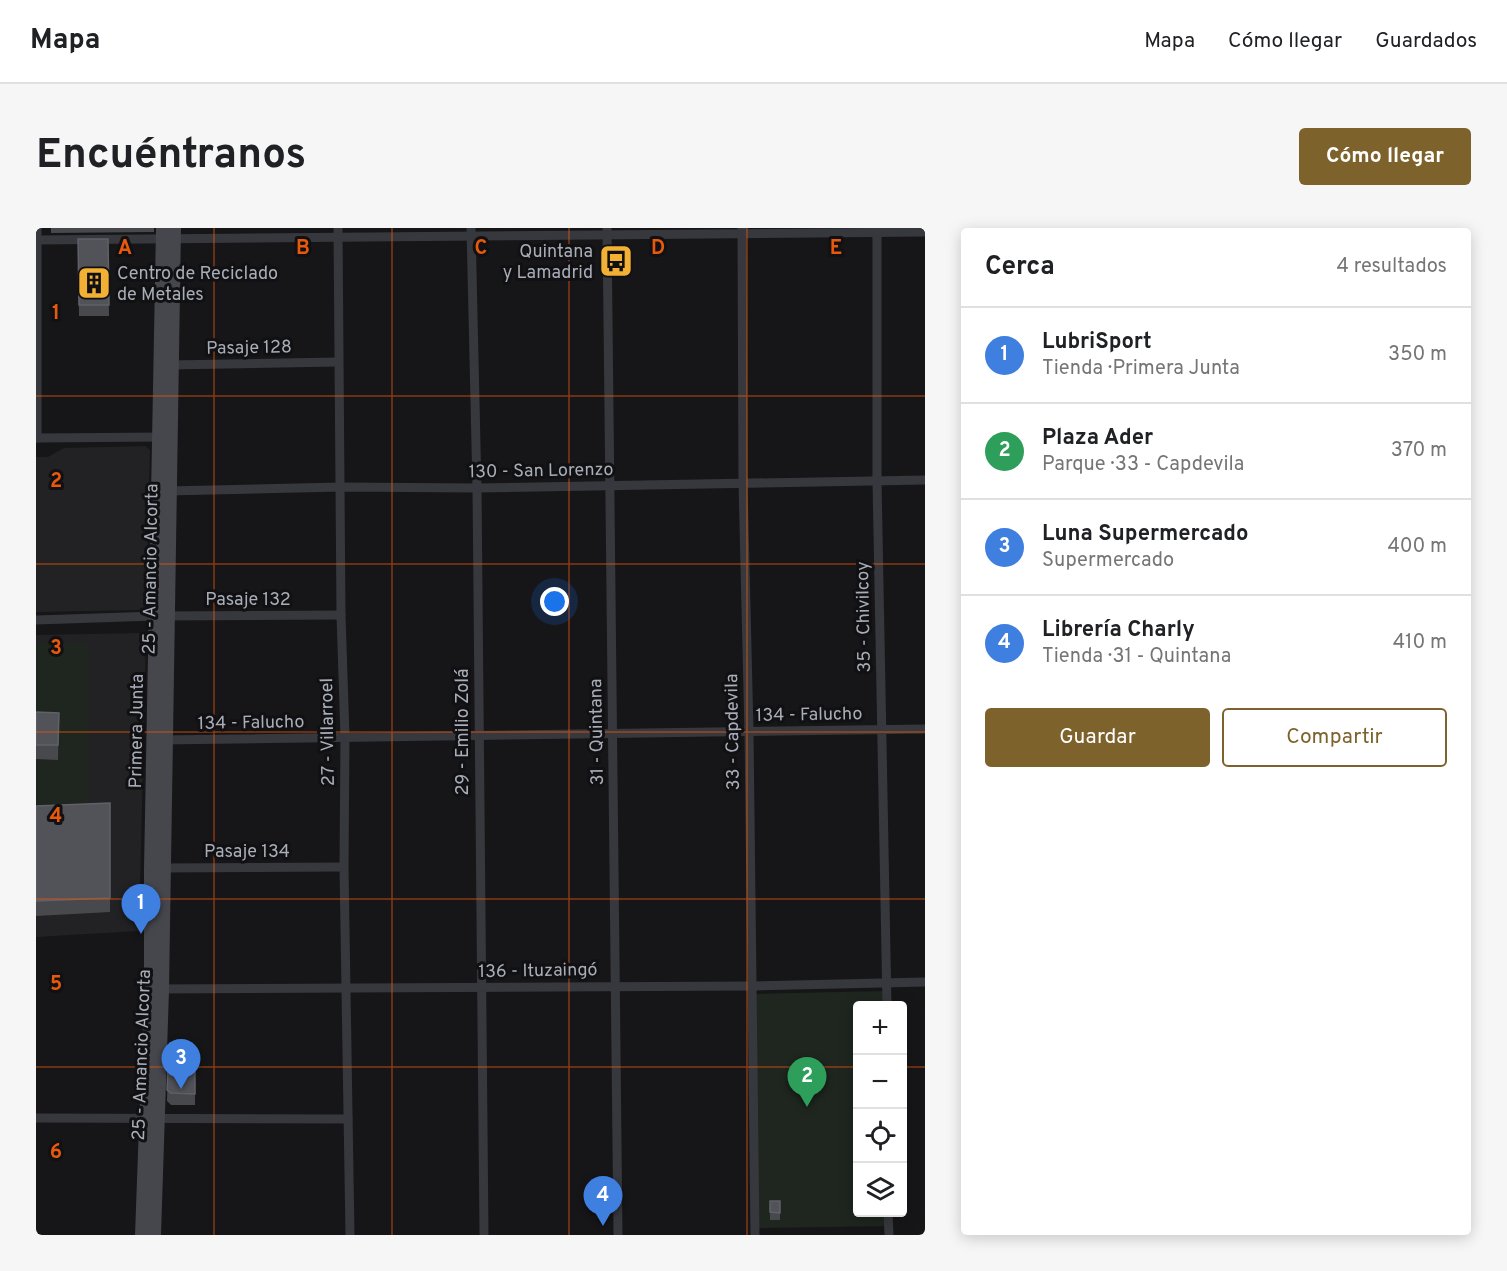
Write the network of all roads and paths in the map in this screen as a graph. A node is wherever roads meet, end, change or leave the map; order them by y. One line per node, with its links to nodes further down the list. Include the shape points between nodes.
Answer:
1 (37, 228): 9 (street)
2 (742, 230): 3 (street); 4 (street); 16 (street, 33 - Capdevila)
3 (878, 230): 6 (street); 14 (street, 35 - Chivilcoy)
4 (607, 231): 5 (street); 17 (street, 31 - Quintana)
5 (471, 232): 8 (street); 19 (street, 29 - Emilio Zolá)
6 (925, 232)
7 (168, 233): 8 (street); 9 (street); 11 (main road, Primera Junta)
8 (338, 233): 10 (street, 27 - Villarroel)
9 (37, 240): 13 (street)
10 (338, 362): 11 (street, Pasaje 128); 18 (street, 27 - Villarroel)
11 (166, 364): 12 (main road, Primera Junta)
12 (165, 437): 13 (street); 20 (main road, Primera Junta)
13 (37, 438)
14 (877, 480): 15 (street, 130 - San Lorenzo); 16 (street, 130 - San Lorenzo); 25 (street, 35 - Chivilcoy)
15 (925, 480)
16 (743, 483): 17 (street, 130 - San Lorenzo); 26 (street, 33 - Capdevila)
17 (609, 485): 19 (street, 130 - San Lorenzo); 27 (street, 31 - Quintana)
18 (341, 487): 19 (street, 130 - San Lorenzo); 20 (street, 130 - San Lorenzo); 21 (street, 27 - Villarroel)
19 (477, 488): 28 (street, 29 - Emilio Zolá)
20 (164, 491): 22 (main road, Primera Junta)
21 (340, 615): 22 (street, Pasaje 132); 29 (street, 27 - Villarroel)
22 (162, 616): 23 (street, Pasaje 132); 30 (main road, Primera Junta)
23 (36, 620)
24 (925, 729): 25 (street, 134 - Falucho)
25 (881, 730): 26 (street, 134 - Falucho); 34 (street, 35 - Chivilcoy)
26 (749, 732): 27 (street, 134 - Falucho); 36 (street, 33 - Capdevila)
27 (612, 734): 28 (street, 134 - Falucho); 35 (street, 31 - Quintana)
28 (478, 736): 29 (street, 134 - Falucho); 37 (street, 29 - Emilio Zolá)
29 (345, 737): 30 (street, 134 - Falucho); 31 (street, 27 - Villarroel)
30 (159, 740): 32 (main road, Primera Junta)
31 (344, 867): 32 (street, Pasaje 134); 39 (street, 27 - Villarroel)
32 (157, 868): 38 (main road, Primera Junta)
33 (925, 982): 34 (street, 136 - Ituzaingó)
34 (887, 983): 36 (street, 136 - Ituzaingó); 40 (street, 35 - Chivilcoy)
35 (615, 985): 36 (street, 136 - Ituzaingó); 37 (street, 136 - Ituzaingó); 49 (street, 31 - Quintana)
36 (752, 986): 50 (street, 33 - Capdevila)
37 (481, 988): 39 (street, 136 - Ituzaingó); 48 (street, 29 - Emilio Zolá)
38 (156, 989): 39 (street, 136 - Ituzaingó); 43 (main road, 25 - Amancio Alcorta)
39 (346, 989): 42 (street, 27 - Villarroel)
40 (887, 1001)
41 (36, 1118): 43 (street)
42 (348, 1119): 43 (street); 47 (street, 27 - Villarroel)
43 (152, 1120): 45 (main road); 46 (main road, 25 - Amancio Alcorta)
44 (888, 1217): 51 (street)
45 (142, 1235)
46 (154, 1235)
47 (350, 1235)
48 (484, 1235)
49 (618, 1235)
50 (755, 1235)
51 (889, 1235)

